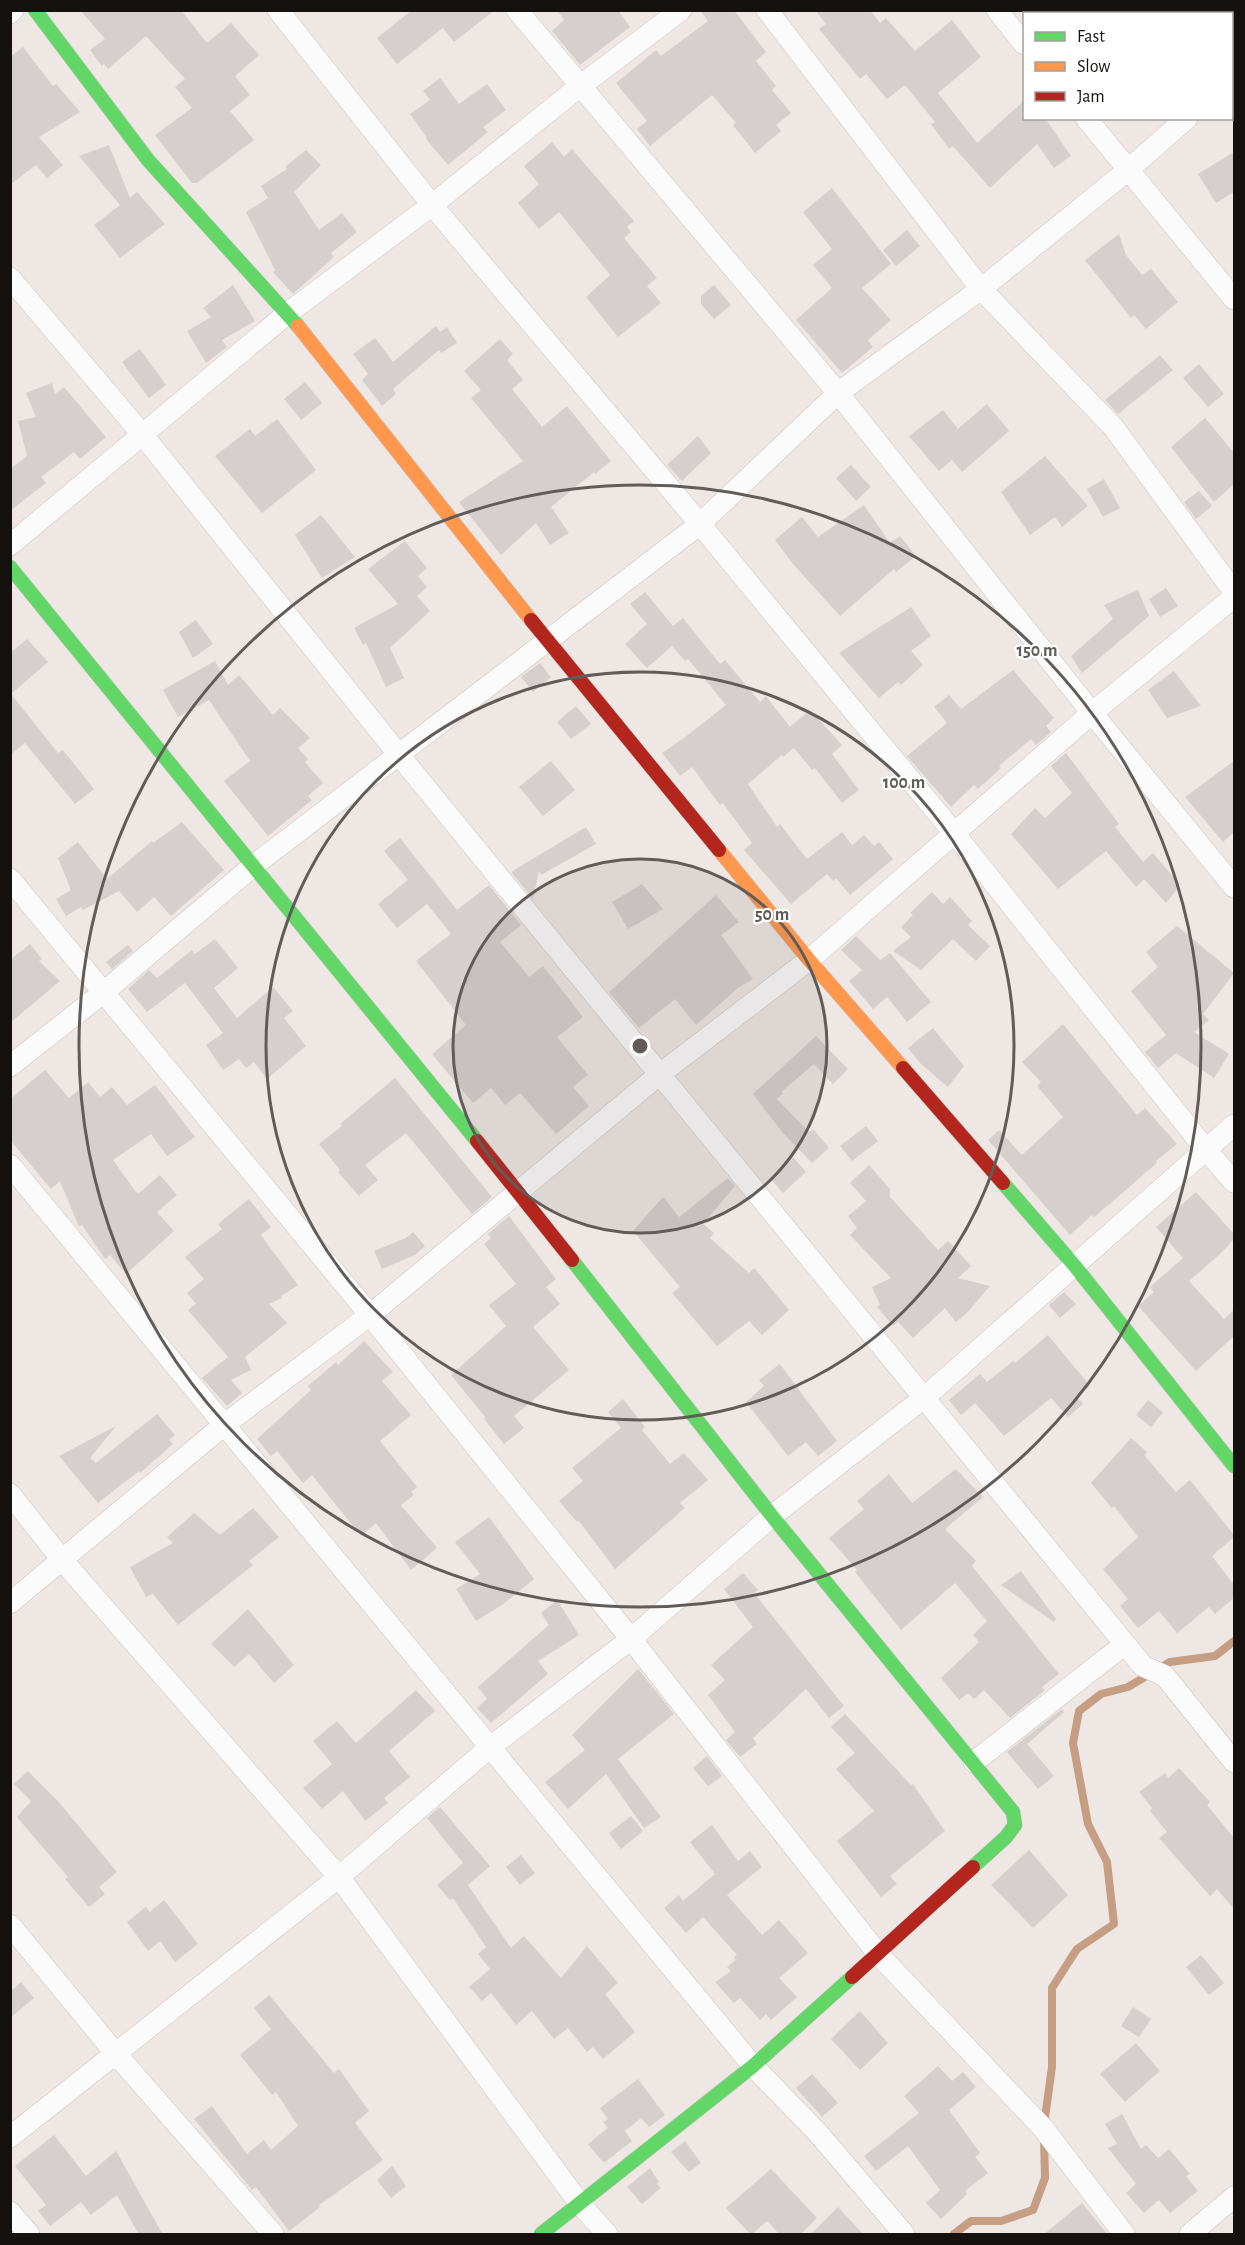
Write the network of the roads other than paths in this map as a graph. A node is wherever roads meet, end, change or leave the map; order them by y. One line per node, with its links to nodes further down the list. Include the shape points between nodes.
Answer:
1 (35, 10): 16 (street, via 148,160)
2 (278, 10): 12 (street)
3 (518, 10): 8 (street)
4 (681, 10): 8 (street)
5 (767, 10): 14 (street)
6 (997, 10): 7 (street)
7 (1023, 43)
8 (579, 87): 12 (street); 17 (street)
9 (1088, 120): 11 (street)
10 (1185, 120): 11 (street)
11 (1128, 170): 14 (street); 15 (street)
12 (432, 205): 16 (street); 19 (street)
13 (10, 278): 18 (street)
14 (981, 289): 17 (street); 22 (street, via 1114,428)
15 (1234, 299)
16 (288, 313): 18 (street); 24 (street)
17 (838, 393): 19 (street); 25 (street)
18 (142, 434): 20 (street); 26 (street)
19 (700, 524): 24 (street); 27 (street)
20 (10, 545)
21 (10, 567): 28 (street)
22 (1234, 592)
23 (1234, 597): 25 (street)
24 (547, 640): 26 (street); 31 (street)
25 (1092, 713): 27 (street); 30 (street)
26 (399, 755): 28 (street); 34 (street)
27 (954, 833): 31 (street); 36 (street)
28 (253, 866): 32 (street); 39 (street)
29 (10, 879): 32 (street)
30 (1234, 887)
31 (809, 960): 34 (street); 40 (street)
32 (104, 992): 33 (street); 41 (street)
33 (10, 1066)
34 (660, 1074): 39 (street); 42 (street)
35 (1234, 1125): 36 (street)
36 (1207, 1151): 38 (street); 40 (street)
37 (10, 1165): 43 (street)
38 (1234, 1182)
39 (519, 1192): 41 (street); 46 (street)
40 (1074, 1265): 42 (street); 44 (street)
41 (370, 1315): 43 (street); 49 (street)
42 (925, 1397): 46 (street); 50 (street)
43 (224, 1425): 47 (street); 51 (street)
44 (1234, 1466)
45 (10, 1494): 47 (street)
46 (772, 1516): 49 (street); 52 (street)
47 (63, 1561): 48 (street); 54 (street)
48 (10, 1603)
49 (631, 1640): 51 (street); 56 (street)
50 (1125, 1644): 52 (street); 53 (street, via 1143,1666 1165,1676)
51 (489, 1748): 54 (street); 58 (street)
52 (974, 1762): 56 (street, via 1013,1812 1016,1825)
53 (1234, 1762)
54 (339, 1877): 57 (street); 61 (street)
55 (10, 1925): 57 (street)
56 (878, 1954): 58 (street); 68 (street, via 1043,2128)
57 (116, 2054): 59 (street); 64 (street)
58 (753, 2066): 61 (street); 67 (street, via 818,2133)
59 (10, 2137)
60 (1234, 2197): 69 (street)
61 (580, 2204): 65 (street); 66 (street)
62 (10, 2212): 63 (street)
63 (29, 2235)
64 (273, 2235)
65 (541, 2235)
66 (607, 2235)
67 (904, 2235)
68 (1124, 2235)
69 (1190, 2235)

